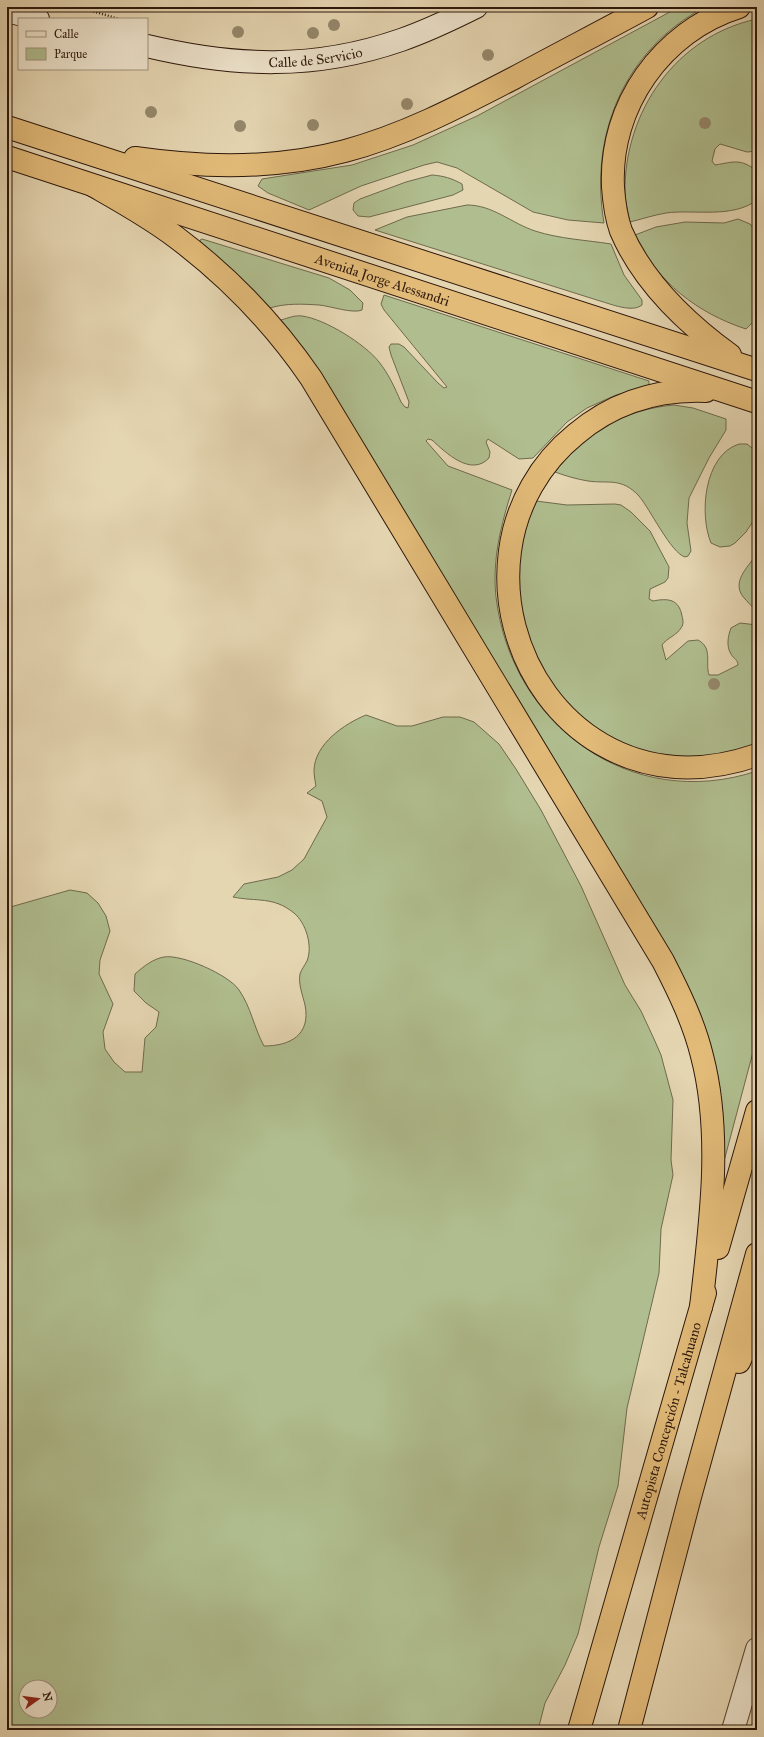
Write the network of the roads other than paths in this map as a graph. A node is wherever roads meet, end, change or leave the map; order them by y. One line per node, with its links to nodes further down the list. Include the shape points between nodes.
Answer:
1 (476, 7): 6 (street, Calle de Servicio, via 402,40 336,58 268,64 233,62)
2 (648, 7): 8 (highway, via 450,111 410,129 344,151 264,163 199,165)
3 (739, 7): 11 (highway, via 715,16 687,33 664,52 651,68 636,89 624,117 616,147 613,179 614,200 621,230 638,264 676,310 711,341)
4 (7, 11): 5 (street)
5 (34, 18)
6 (148, 46)
7 (7, 127): 8 (highway)
8 (76, 150): 11 (highway)
9 (7, 157): 10 (highway, Avenida Jorge Alessandri)
10 (94, 186): 12 (highway, Avenida Jorge Alessandri); 17 (highway, via 158,224 214,268 249,299 292,351 311,378 664,961 692,1023 709,1092 711,1208)
11 (752, 368)
12 (725, 392): 13 (highway, Avenida Jorge Alessandri); 14 (highway, via 668,392 636,400 597,418 563,445 538,474 517,517 510,549 507,589 514,632 530,669 553,704 584,733 624,755 674,767 712,766)
13 (757, 402)
14 (757, 755)
15 (757, 1111): 17 (highway, Autopista Concepción - Talcahuano)
16 (757, 1254): 19 (highway)
17 (701, 1306): 21 (highway, Autopista Concepción - Talcahuano)
18 (757, 1322): 19 (highway, via 731,1379)
19 (690, 1497): 22 (highway)
20 (757, 1649): 23 (street)
21 (579, 1730)
22 (629, 1730)
23 (733, 1730)

